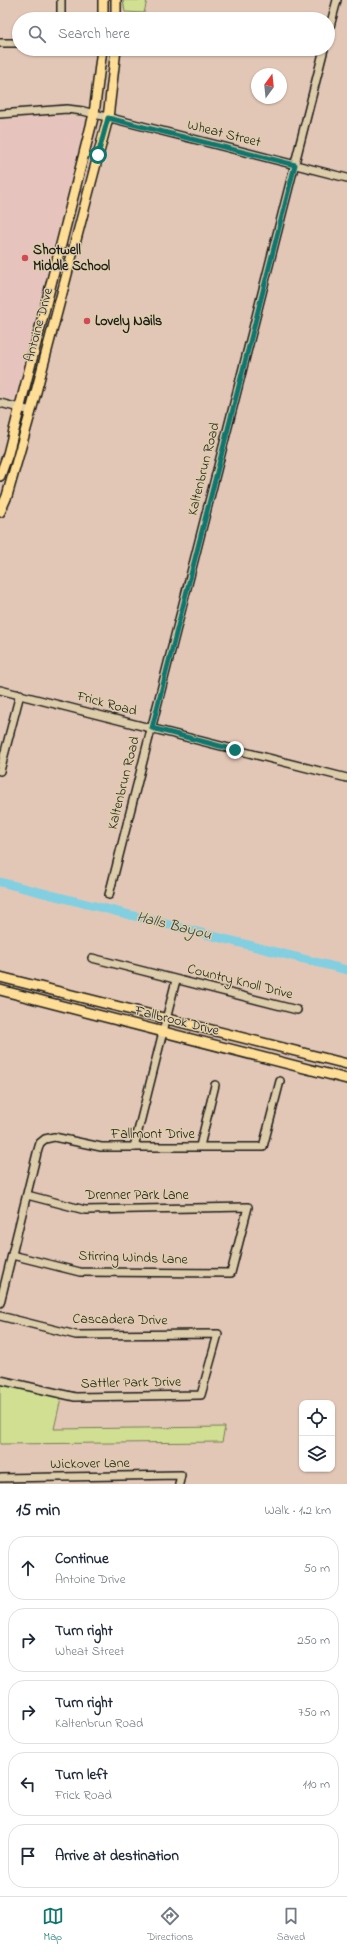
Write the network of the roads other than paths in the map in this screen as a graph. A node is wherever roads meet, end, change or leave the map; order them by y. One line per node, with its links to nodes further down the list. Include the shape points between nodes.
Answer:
1 (61, 0): 5 (street)
2 (103, 0): 6 (main road)
3 (116, 0): 7 (main road)
4 (336, 0): 8 (street)
5 (61, 12)
6 (103, 12)
7 (116, 12)
8 (333, 12)
9 (0, 43): 10 (street)
10 (12, 43)
11 (101, 56): 15 (main road, Antoine Drive)
12 (115, 56): 16 (main road, Antoine Drive)
13 (322, 56): 17 (street, Kaltenbrun Road)
14 (0, 114): 15 (street, Wheat Street, via 67,109)
15 (94, 114): 16 (street, Wheat Street); 19 (main road, Antoine Drive)
16 (108, 118): 17 (street, Wheat Street); 20 (main road, Antoine Drive)
17 (295, 165): 18 (street, Wheat Street); 28 (street, Kaltenbrun Road)
18 (347, 178)
19 (54, 274): 20 (main road); 22 (main road, Antoine Drive)
20 (66, 276): 23 (main road, Antoine Drive)
21 (0, 403): 22 (street)
22 (19, 408): 23 (street); 24 (main road, Antoine Drive)
23 (31, 411): 25 (main road, Antoine Drive)
24 (0, 476)
25 (0, 512)
26 (0, 690): 27 (street, Frick Road)
27 (20, 694): 28 (street, Frick Road); 29 (street)
28 (152, 728): 30 (street, Frick Road); 31 (street, Kaltenbrun Road)
29 (0, 771)
30 (347, 778)
31 (109, 895)
32 (92, 958): 34 (street, Country Knoll Drive)
33 (2, 977): 35 (main road); 37 (main road, Fallbrook Drive)
34 (176, 980): 36 (street, Country Knoll Drive); 37 (street, Country Knoll Drive)
35 (0, 989): 38 (main road, Fallbrook Drive)
36 (297, 1010)
37 (166, 1019): 38 (street, Country Knoll Drive); 39 (main road, Fallbrook Drive)
38 (163, 1032): 40 (main road, Fallbrook Drive); 44 (street, Country Knoll Drive)
39 (347, 1064)
40 (347, 1079)
41 (280, 1081): 43 (street, Fallmont Drive, via 262,1147)
42 (215, 1085): 43 (street)
43 (200, 1146): 44 (street, Fallmont Drive)
44 (134, 1147): 45 (street, Fallmont Drive, via 101,1147 54,1137 45,1139 40,1143)
45 (27, 1195): 46 (street); 47 (street, Drenner Park Lane, via 85,1210 248,1207)
46 (12, 1255): 47 (street, Stirring Winds Lane, via 80,1272); 48 (street)
47 (231, 1273)
48 (0, 1303)
49 (0, 1316): 50 (street, Cascadera Drive, via 76,1335)
50 (218, 1334): 51 (street, Sattler Park Drive, via 201,1395 75,1397)
51 (0, 1380)
52 (0, 1478): 53 (street, Wickover Lane)
53 (17, 1481): 54 (street, Wickover Lane, via 181,1475)
54 (179, 1484)

